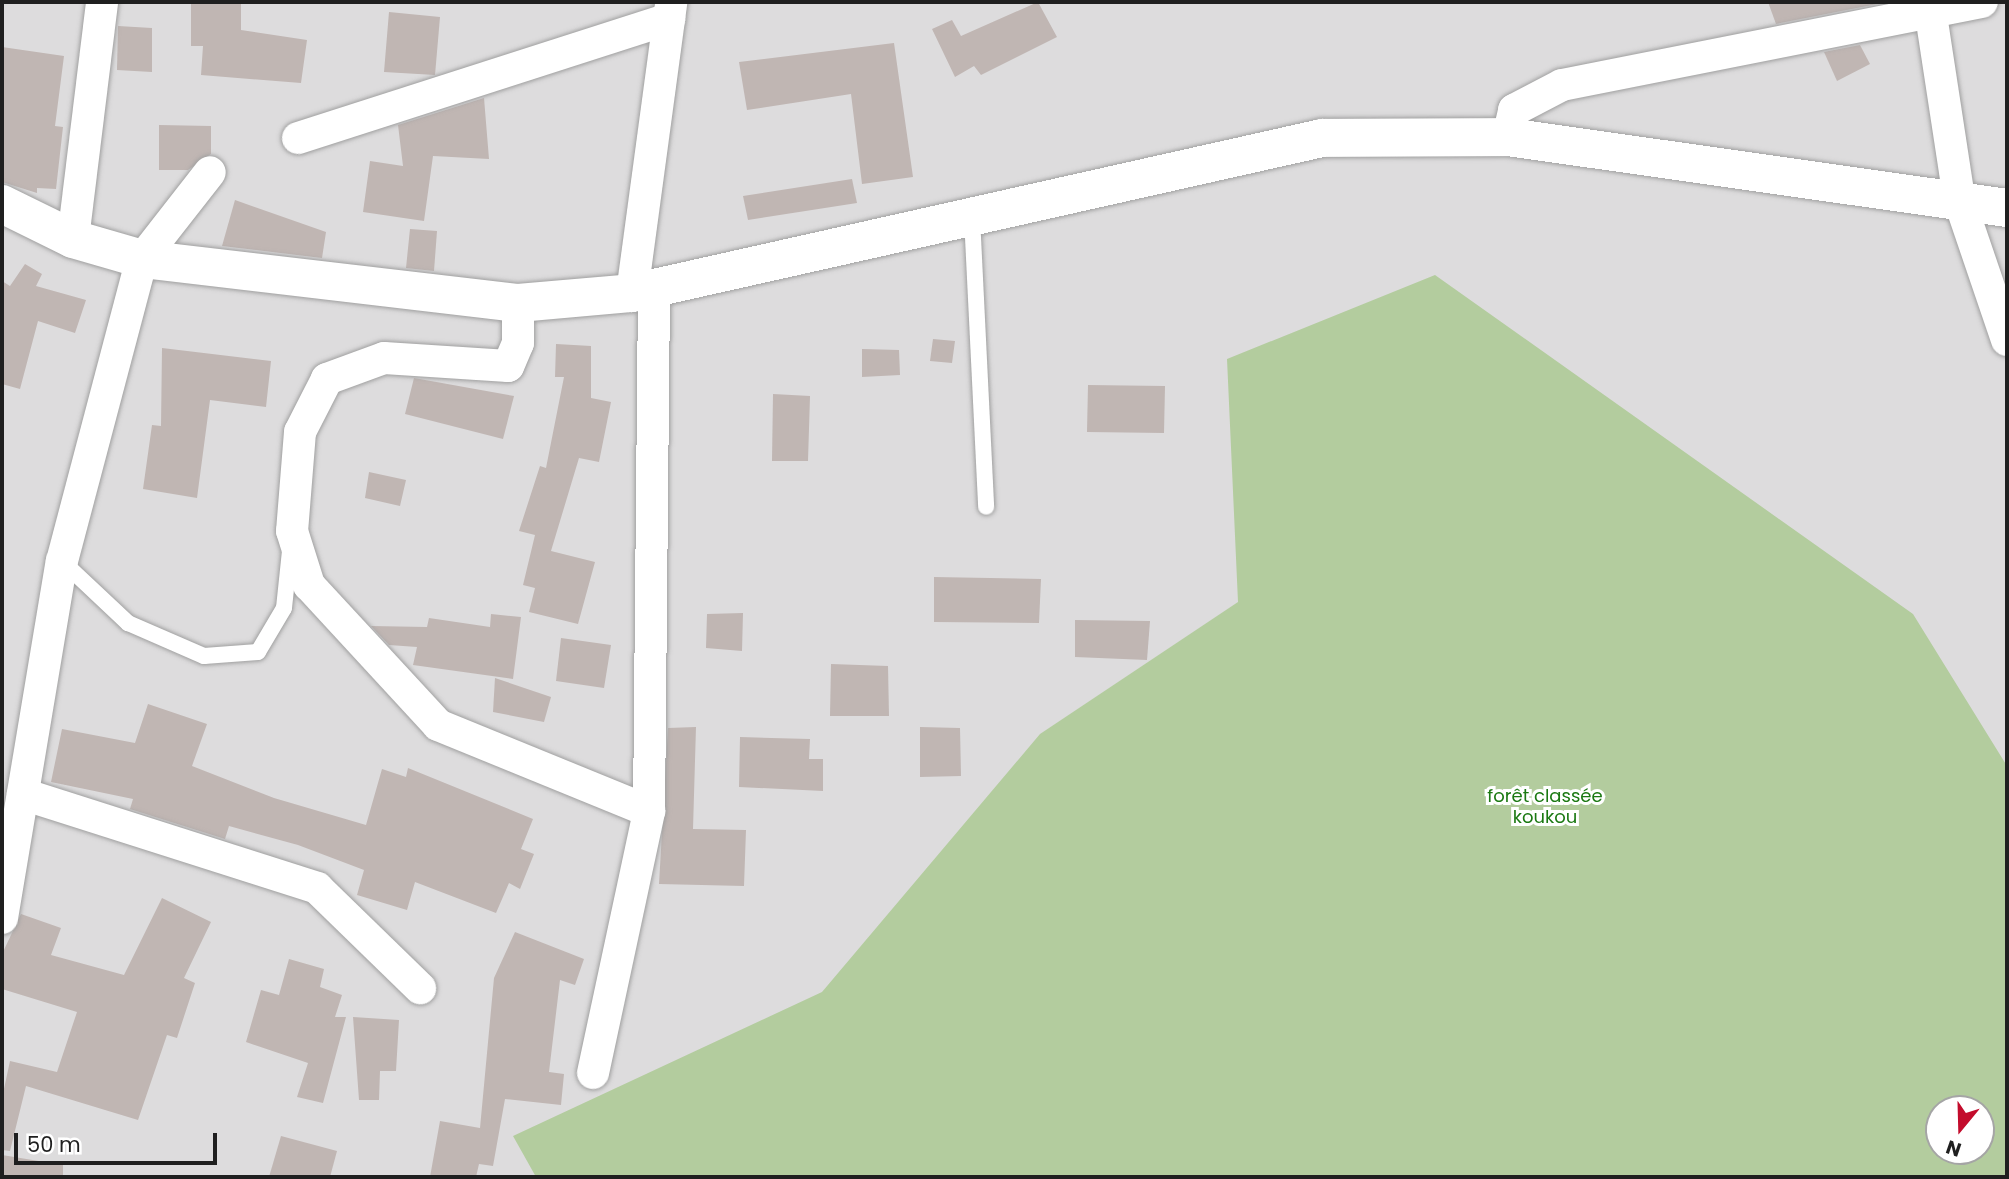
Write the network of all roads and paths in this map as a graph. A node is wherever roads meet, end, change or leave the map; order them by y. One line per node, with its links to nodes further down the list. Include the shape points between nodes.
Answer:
1 (102, 2): 12 (street)
2 (1982, 2): 3 (street)
3 (1930, 8): 5 (street, via 1562,85 1514,110); 8 (street)
4 (670, 11): 6 (street); 14 (street)
5 (1508, 137): 8 (street); 11 (street, via 1322,138)
6 (298, 138)
7 (210, 172): 13 (street)
8 (1959, 199): 10 (street); 16 (street)
9 (2, 204): 12 (street)
10 (2007, 208)
11 (972, 217): 14 (street); 17 (lane)
12 (73, 239): 13 (street)
13 (142, 259): 15 (street); 19 (street)
14 (643, 291): 15 (street); 21 (street)
15 (518, 303): 18 (street, via 518,343 508,366 384,358 327,379 300,432)
16 (2007, 340)
17 (986, 507)
18 (292, 531): 19 (lane, via 284,608 258,652 204,656 128,623); 21 (street, via 309,585 438,725)
19 (62, 561): 20 (street)
20 (23, 794): 22 (street); 23 (street, via 317,888)
21 (649, 811): 24 (street)
22 (3, 907)
23 (419, 988)
24 (593, 1073)

